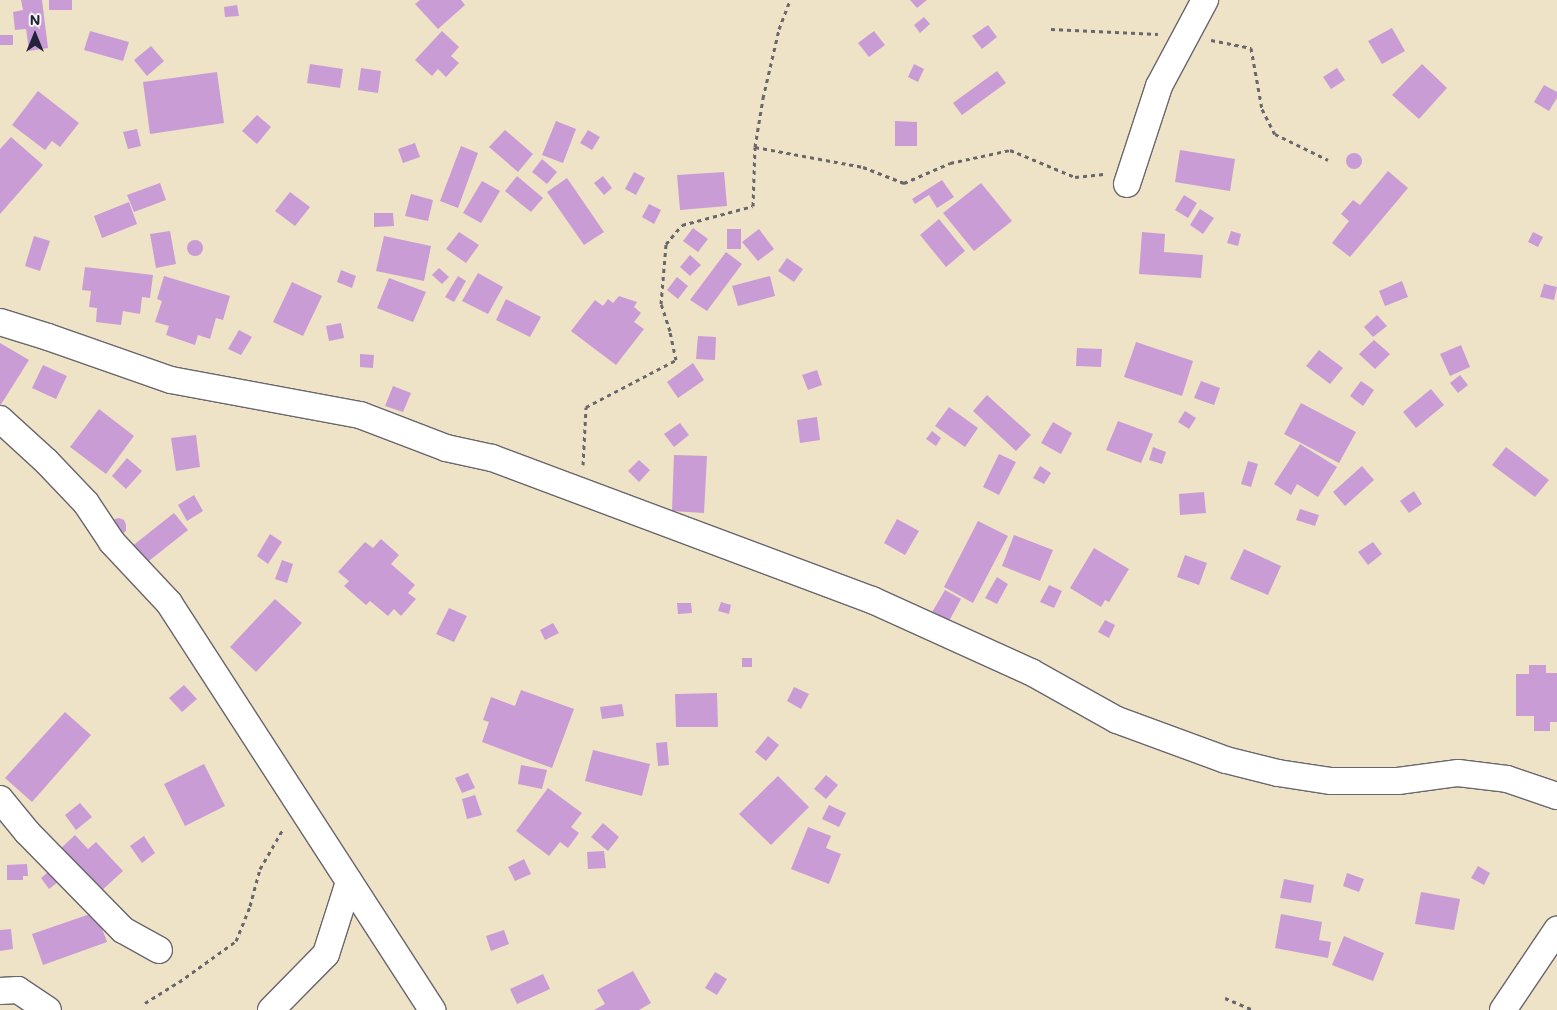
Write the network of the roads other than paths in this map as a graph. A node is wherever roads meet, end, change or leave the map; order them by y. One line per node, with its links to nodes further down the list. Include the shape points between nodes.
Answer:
1 (1205, 0): 2 (street, via 1159,86)
2 (1130, 177)
3 (0, 322): 5 (street, via 171,380 360,415 446,448 492,458 872,600 1031,672 1117,720 1226,760 1278,773 1331,781 1398,781 1458,773 1507,779)
4 (0, 419): 7 (street, via 86,503 112,542 169,603)
5 (1557, 796)
6 (0, 799): 9 (street, via 27,832 123,930)
7 (348, 882): 12 (street, via 326,954); 13 (street)
8 (1557, 930): 14 (street)
9 (159, 950)
10 (0, 991): 11 (street, via 18,990)
11 (48, 1010)
12 (271, 1010)
13 (432, 1010)
14 (1503, 1010)

